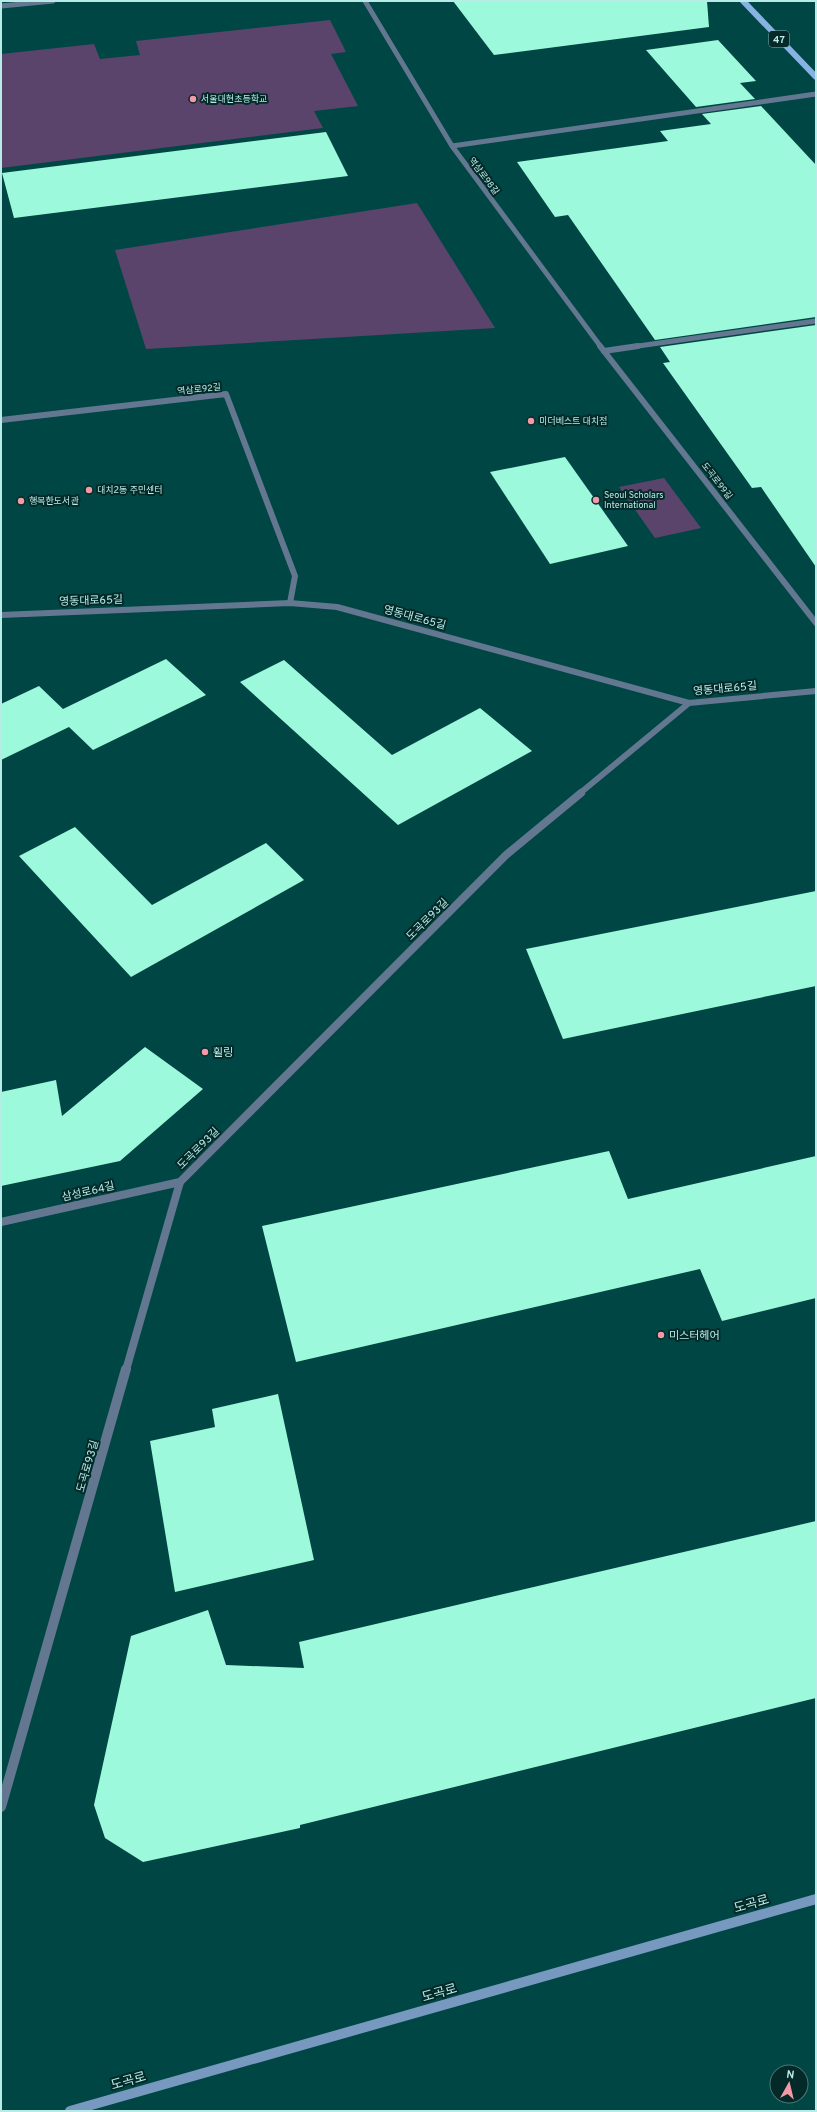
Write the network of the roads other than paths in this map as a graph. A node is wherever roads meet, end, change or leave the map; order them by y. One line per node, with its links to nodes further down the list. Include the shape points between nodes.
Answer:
1 (52, 1): 4 (street)
2 (365, 1): 7 (street, 역삼로98길)
3 (743, 1): 5 (main road, 47)
4 (1, 6)
5 (816, 77)
6 (816, 94): 7 (street)
7 (452, 146): 9 (street, 역삼로98길)
8 (816, 321): 9 (street)
9 (604, 351): 13 (street, 도곡로99길)
10 (1, 420): 11 (street, 역삼로92길, via 226,394 295,576)
11 (290, 603): 12 (street, 영동대로65길); 15 (street, 영동대로65길, via 337,607)
12 (1, 615)
13 (816, 623)
14 (816, 691): 15 (street, 영동대로65길)
15 (689, 703): 16 (street, 도곡로93길, via 506,855)
16 (180, 1182): 17 (street, 삼성로64길); 18 (street, 도곡로93길)
17 (1, 1222)
18 (1, 1806)
19 (816, 1899): 20 (main road, 도곡로)
20 (70, 2111)

